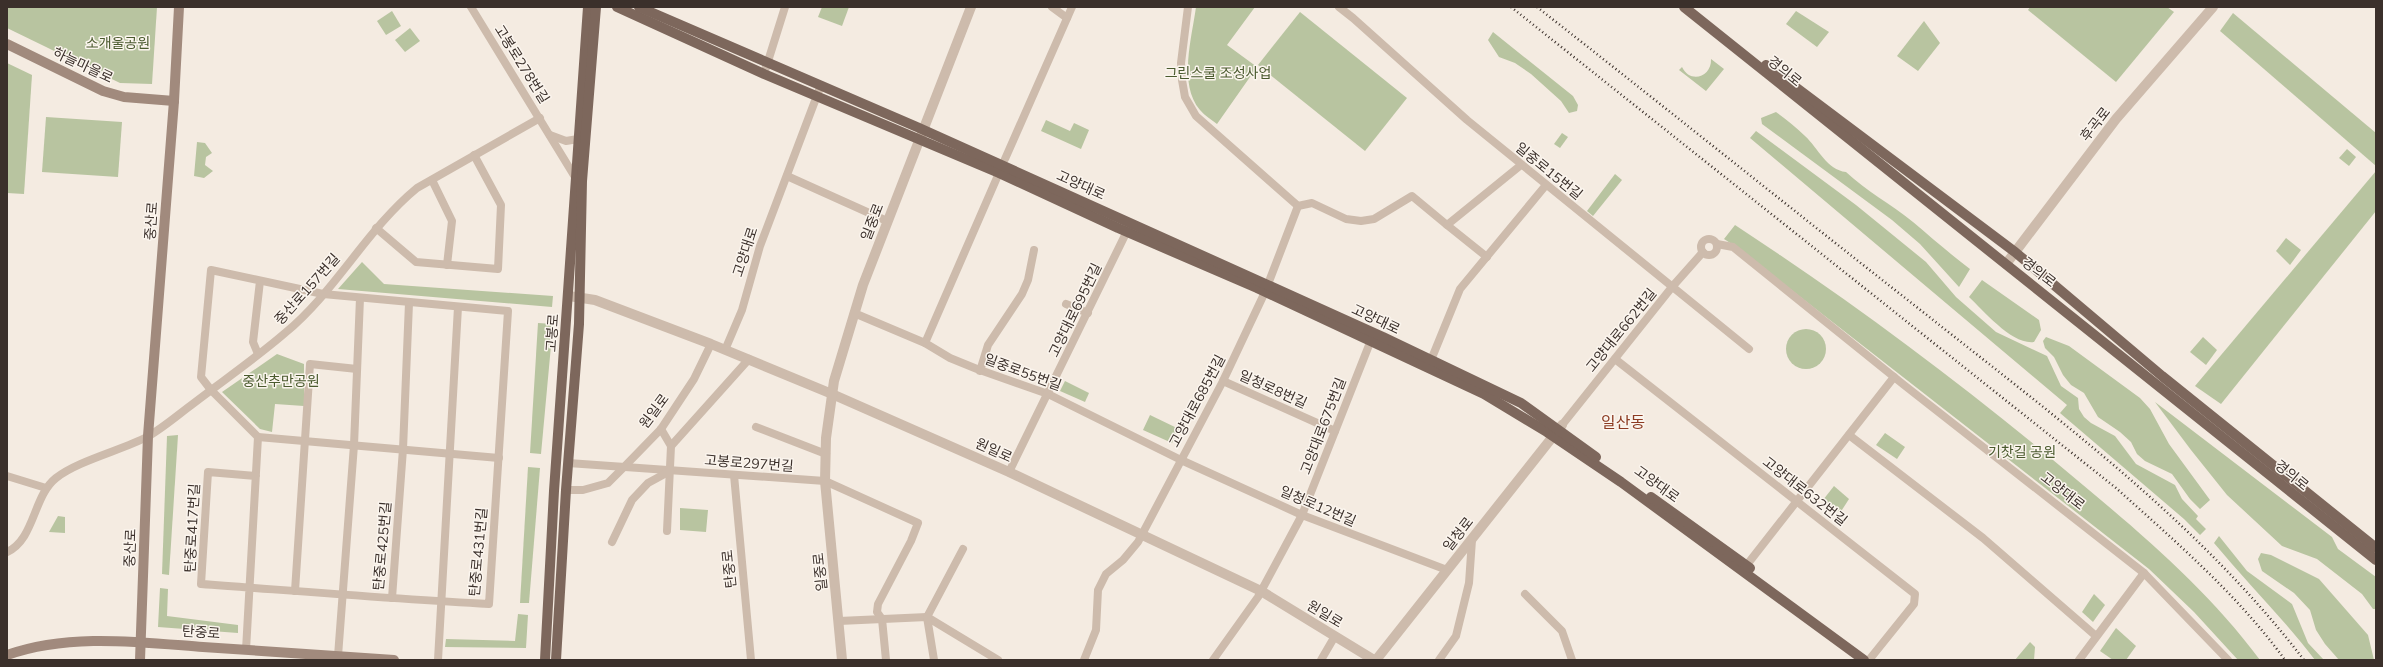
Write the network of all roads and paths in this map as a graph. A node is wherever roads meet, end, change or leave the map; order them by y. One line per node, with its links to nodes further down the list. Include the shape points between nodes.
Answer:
1 (179, 7): 22 (main road, 중산로)
2 (471, 7): 23 (street, 고봉로278번길)
3 (588, 7): 26 (main road, 고봉로)
4 (596, 7): 52 (main road, 고봉로, via 582,181)
5 (617, 7): 19 (main road, 고양대로)
6 (639, 7): 18 (main road, 고양대로)
7 (785, 7): 18 (street)
8 (971, 7): 24 (street, 일중로)
9 (1052, 7): 16 (street)
10 (1072, 7): 16 (street)
11 (1188, 7): 35 (street, via 1181,63 1185,97 1196,116)
12 (1339, 7): 29 (street, 일중로15번길, via 1432,91)
13 (1684, 7): 45 (main road, 경의로)
14 (1693, 7): 43 (main road, 경의로, via 1781,77)
15 (2213, 7): 43 (street, 후곡로, via 2116,118)
16 (1067, 18): 28 (street)
17 (7, 44): 22 (main road, 하늘마을로, via 102,91 124,97)
18 (767, 63): 19 (street); 20 (main road, 고양대로)
19 (764, 74): 21 (main road, 고양대로)
20 (821, 85): 21 (street, 고양대로); 24 (main road, 고양대로)
21 (817, 96): 24 (main road, 고양대로); 31 (street, 고양대로)
22 (174, 101): 80 (main road, 중산로)
23 (540, 118): 25 (street, 고봉로278번길); 27 (street, 중산로157번길)
24 (920, 134): 30 (main road, 고양대로); 36 (street, 일중로); 38 (main road, 고양대로)
25 (550, 135): 26 (street, via 566,141); 32 (street, 고봉로278번길)
26 (578, 139): 32 (main road, 고봉로)
27 (474, 155): 33 (street, 중산로157번길); 46 (street, via 501,206 498,269)
28 (1005, 159)
29 (1521, 165): 34 (street, 일중로15번길); 37 (street)
30 (999, 173): 38 (main road, 고양대로); 60 (street)
31 (787, 176): 36 (street); 63 (street, 고양대로, via 760,246 742,310)
32 (575, 177): 51 (main road, 고봉로)
33 (432, 180): 39 (street, 중산로157번길, via 400,202); 46 (street, via 452,221)
34 (1546, 185): 44 (street); 49 (street, 일중로15번길)
35 (1298, 206): 37 (street, via 1312,203 1346,219 1361,221 1374,219 1412,196); 48 (street)
36 (887, 221): 57 (street, 일중로)
37 (1447, 224): 44 (street)
38 (1129, 227): 48 (main road, 고양대로); 58 (street, 고양대로695번길)
39 (376, 228): 46 (street, via 416,262); 50 (street, 중산로157번길)
40 (1717, 244): 42 (street, via 1714,254 1708,255); 42 (street, via 1706,239 1701,245); 70 (street, 고양대로, via 1733,247)
41 (1034, 250): 69 (street, via 1028,280 1022,294 988,345)
42 (1703, 252): 49 (street, 고양대로662번길)
43 (2015, 252): 45 (street, 후곡로); 106 (main road, 경의로, via 2162,376)
44 (1487, 257): 67 (street, via 1457,294)
45 (2006, 264): 109 (main road, 경의로)
46 (447, 265)
47 (260, 281): 50 (street); 64 (street, via 253,342); 72 (street, via 211,270 201,378)
48 (1267, 285): 59 (main road, 고양대로); 71 (street, 고양대로685번길)
49 (1672, 287): 62 (street, 일중로15번길); 66 (street, 고양대로662번길)
50 (323, 294): 53 (street); 64 (street, 중산로157번길, via 285,334)
51 (569, 296): 52 (street, 원일로); 132 (main road, 고봉로, via 554,491)
52 (580, 296): 61 (street, 원일로); 90 (main road, 고봉로)
53 (360, 298): 54 (street); 68 (street)
54 (409, 303): 56 (street); 85 (street, 탄중로425번길)
55 (1066, 304): 58 (street)
56 (458, 307): 86 (street); 88 (street, 탄중로431번길, via 508,311)
57 (854, 313): 60 (street, 일중로55번길); 73 (street, 일중로)
58 (1088, 313): 74 (street, 고양대로695번길)
59 (1372, 337): 67 (main road, 고양대로); 78 (street, 고양대로675번길)
60 (924, 343): 69 (street, 일중로55번길)
61 (712, 344): 63 (street, 원일로); 76 (street, 원일로, via 694,379)
62 (1749, 349)
63 (725, 350): 65 (street, 원일로)
64 (258, 354): 72 (street, 중산로157번길)
65 (748, 359): 73 (street, 원일로); 84 (street)
66 (1614, 359): 77 (street, 고양대로662번길); 100 (street, 고양대로632번길)
67 (1429, 364): 77 (main road, 고양대로)
68 (357, 369): 82 (street, via 310,364); 83 (street)
69 (980, 371): 74 (street, 일중로55번길)
70 (1894, 377): 79 (street); 112 (street, 고양대로)
71 (1223, 381): 78 (street, 일청로8번길); 89 (street, 고양대로685번길)
72 (211, 390): 80 (street, 중산로157번길); 81 (street)
73 (832, 394): 87 (street, 일중로); 93 (street, 원일로)
74 (1048, 394): 89 (street, 일중로55번길); 93 (street, 고양대로695번길)
75 (756, 427): 87 (street)
76 (661, 429): 84 (street); 91 (street, 원일로)
77 (1558, 430): 104 (street, 일청로); 110 (main road, 고양대로); 145 (main road, 고양대로)
78 (1335, 431): 101 (street, 고양대로675번길)
79 (1849, 435): 100 (street); 124 (street, via 1983,538)
80 (148, 436): 98 (street, via 64,472); 125 (main road, 중산로)
81 (258, 437): 82 (street); 96 (street)
82 (304, 441): 83 (street); 114 (street)
83 (354, 445): 85 (street); 117 (street)
84 (671, 446): 92 (street)
85 (403, 449): 86 (street); 118 (street, 탄중로425번길)
86 (450, 453): 88 (street); 119 (street)
87 (826, 454): 97 (street, 일중로)
88 (499, 458): 119 (street, 탄중로431번길, via 489,604)
89 (1180, 460): 101 (street, 일청로12번길); 103 (street, 고양대로685번길)
90 (568, 463): 91 (street, 고봉로297번길); 99 (main road, 고봉로)
91 (624, 467): 92 (street, 고봉로297번길); 99 (street, 원일로, via 608,483 583,490)
92 (670, 470): 94 (street, 고봉로297번길); 102 (street); 105 (street, via 648,483 632,500)
93 (1009, 472): 103 (street, 원일로)
94 (734, 475): 97 (street, 고봉로297번길); 134 (street, 탄중로)
95 (7, 476): 98 (street)
96 (256, 476): 113 (street); 113 (street, 탄중로417번길, via 208,472 201,584)
97 (825, 481): 121 (street, via 918,523 878,604 877,612); 122 (street, 일중로)
98 (46, 488): 108 (street, via 28,529 16,546)
99 (566, 490): 133 (main road, 고봉로)
100 (1796, 501): 110 (street); 145 (street, 고양대로632번길, via 1915,594 1914,604)
101 (1302, 515): 111 (street, 일청로12번길); 115 (street, 고양대로675번길)
102 (666, 530)
103 (1142, 534): 115 (street, 원일로); 139 (street, 고양대로685번길, via 1123,560 1106,574 1098,590 1096,630)
104 (1472, 540): 111 (street, 일청로); 143 (street, via 1469,583 1456,636)
105 (612, 542)
106 (2376, 548)
107 (963, 549): 120 (street)
108 (7, 552)
109 (2376, 560)
110 (1746, 566): 145 (main road, 고양대로)
111 (1447, 570): 142 (street, 일청로)
112 (2144, 573): 124 (street); 147 (street, 고양대로)
113 (250, 587): 114 (street, 탄중로417번길); 126 (street)
114 (295, 591): 117 (street, 탄중로425번길)
115 (1261, 591): 123 (street, 원일로); 140 (street)
116 (1525, 594): 144 (street, via 1562,631)
117 (343, 595): 118 (street, 탄중로425번길); 128 (street)
118 (392, 598): 119 (street)
119 (442, 602): 131 (street)
120 (927, 617): 121 (street); 137 (street); 138 (street)
121 (882, 619): 122 (street); 136 (street)
122 (839, 621): 135 (street, 일중로)
123 (1335, 636): 141 (street); 142 (street, 원일로)
124 (2096, 636): 146 (street)
125 (141, 642): 126 (main road, 탄중로); 127 (main road, 탄중로, via 60,642); 129 (main road, 중산로)
126 (246, 650): 128 (main road, 탄중로)
127 (7, 654)
128 (338, 656): 130 (main road, 탄중로)
129 (140, 660)
130 (394, 660)
131 (438, 660)
132 (545, 660)
133 (556, 660)
134 (751, 660)
135 (842, 660)
136 (886, 660)
137 (934, 660)
138 (998, 660)
139 (1084, 660)
140 (1213, 660)
141 (1321, 660)
142 (1375, 660)
143 (1439, 660)
144 (1572, 660)
145 (1869, 660)
146 (2079, 660)
147 (2228, 660)

